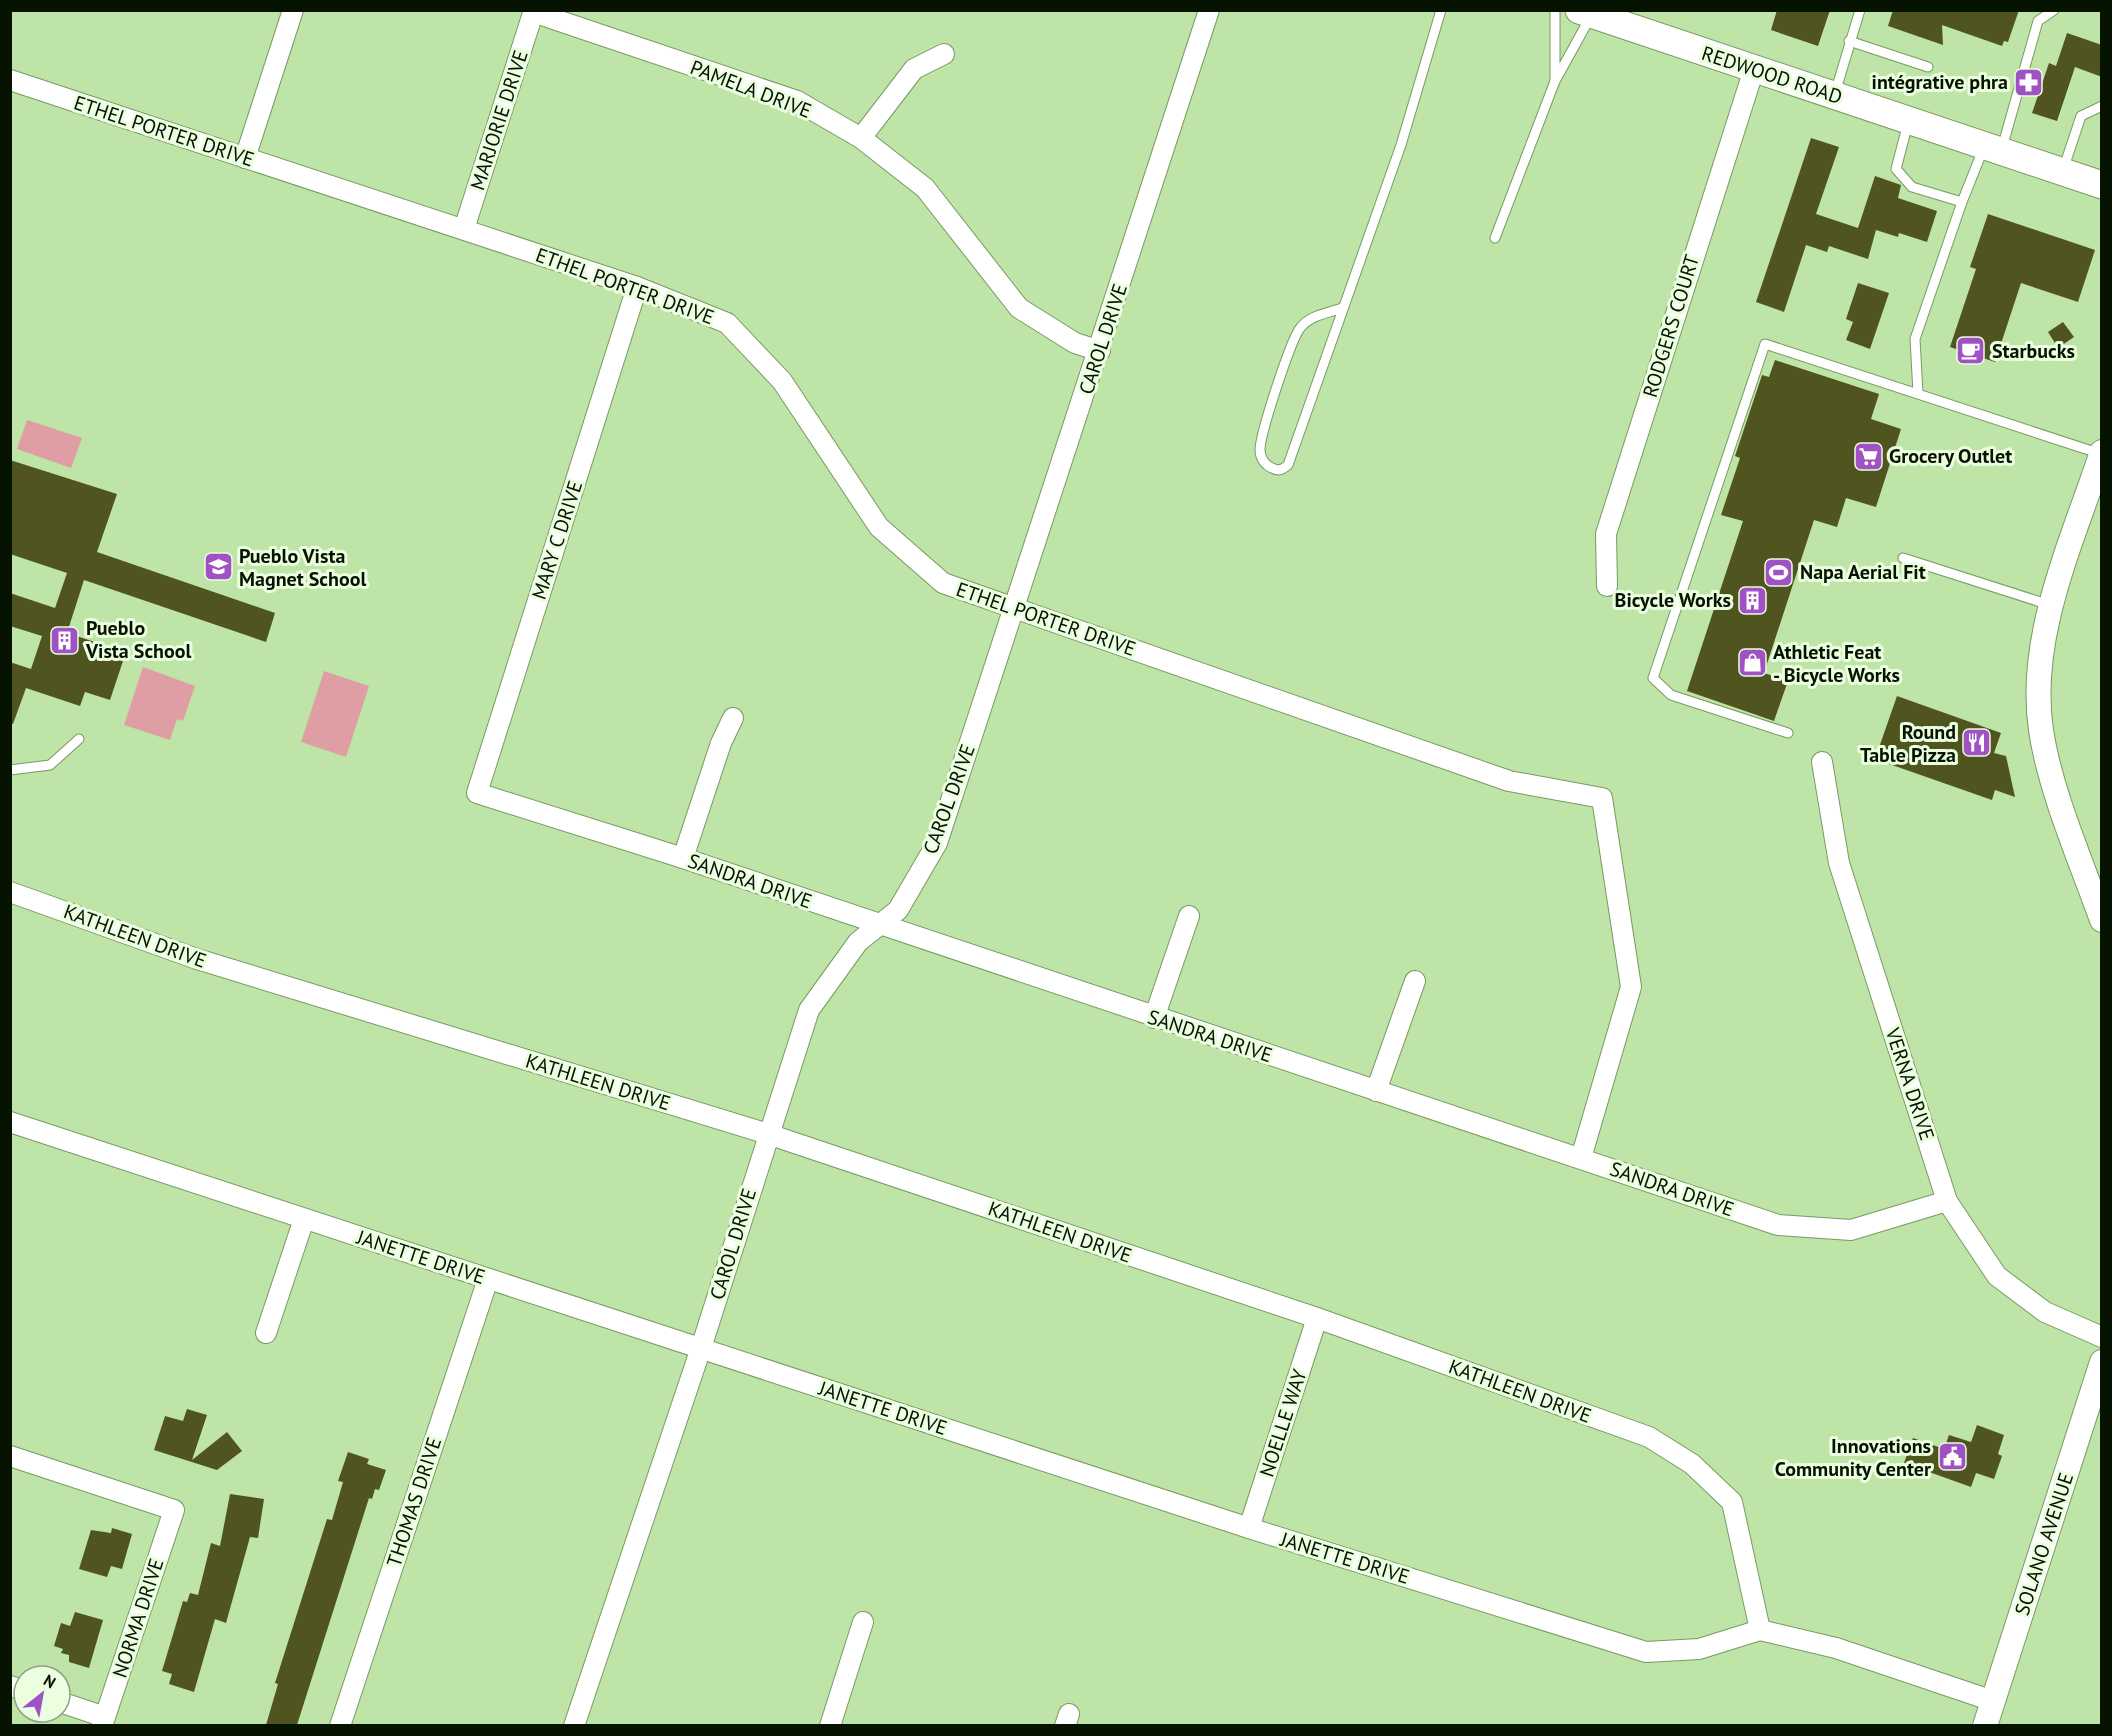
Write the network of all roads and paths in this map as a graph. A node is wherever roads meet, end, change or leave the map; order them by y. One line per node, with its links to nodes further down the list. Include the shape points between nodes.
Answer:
1 (293, 10): 20 (street)
2 (1209, 10): 28 (street, CAROL DRIVE)
3 (1441, 10): 27 (lane, via 1401,145)
4 (1555, 10): 14 (lane)
5 (1860, 10): 9 (lane)
6 (2054, 10): 19 (lane, via 2038,21)
7 (534, 11): 18 (street, PAMELA DRIVE, via 797,101); 24 (street, MARJORIE DRIVE)
8 (1586, 13): 12 (main road, REDWOOD ROAD); 14 (lane)
9 (1849, 41): 11 (lane); 15 (lane)
10 (944, 54): 18 (street, via 914,69)
11 (1928, 67)
12 (1754, 69): 15 (main road, REDWOOD ROAD); 33 (street, RODGERS COURT, via 1606,534)
13 (10, 80): 20 (street, ETHEL PORTER DRIVE)
14 (1556, 81): 25 (lane)
15 (1834, 96): 17 (main road, REDWOOD ROAD)
16 (2102, 106): 21 (lane, via 2081,116)
17 (1908, 121): 19 (main road, REDWOOD ROAD); 23 (lane, via 1896,170 1912,187)
18 (861, 138): 28 (street, PAMELA DRIVE, via 925,188 1019,308 1076,343)
19 (1992, 150): 21 (main road, REDWOOD ROAD); 23 (lane)
20 (245, 158): 24 (street, ETHEL PORTER DRIVE)
21 (2062, 172): 22 (main road, REDWOOD ROAD)
22 (2102, 185)
23 (1962, 202): 29 (lane, via 1915,339)
24 (464, 229): 26 (street, ETHEL PORTER DRIVE)
25 (1495, 238)
26 (637, 287): 35 (street, ETHEL PORTER DRIVE, via 727,323 782,381 879,527 943,583); 41 (street, MARY C DRIVE)
27 (1342, 308): 27 (lane, via 1310,319 1296,334 1262,432 1263,461 1275,470 1288,465)
28 (1100, 351): 35 (street, CAROL DRIVE)
29 (1918, 393): 30 (lane); 37 (lane, via 1765,344 1653,678 1671,695)
30 (2101, 453): 31 (street)
31 (2097, 482): 34 (street)
32 (1904, 558): 34 (lane)
33 (1607, 586)
34 (2051, 606): 45 (street, via 2039,684 2041,729 2050,771)
35 (1014, 609): 46 (street, CAROL DRIVE, via 937,843 898,910); 52 (street, ETHEL PORTER DRIVE, via 1509,781 1602,798 1631,987)
36 (733, 718): 42 (street)
37 (1788, 734)
38 (79, 739): 40 (lane, via 51,765)
39 (1822, 762): 53 (street, VERNA DRIVE, via 1839,862)
40 (10, 770)
41 (477, 793): 42 (street, SANDRA DRIVE)
42 (683, 858): 46 (street, SANDRA DRIVE)
43 (10, 892): 51 (street, KATHLEEN DRIVE, via 197,959)
44 (1189, 916): 48 (street)
45 (2102, 920)
46 (879, 926): 48 (street, SANDRA DRIVE); 51 (street, CAROL DRIVE, via 858,942 809,1010)
47 (1415, 981): 49 (street)
48 (1154, 1018): 49 (street, SANDRA DRIVE)
49 (1376, 1090): 52 (street, SANDRA DRIVE)
50 (10, 1122): 54 (street, JANETTE DRIVE)
51 (768, 1134): 56 (street, KATHLEEN DRIVE); 59 (street, CAROL DRIVE)
52 (1581, 1158): 53 (street, SANDRA DRIVE, via 1778,1225 1851,1230)
53 (1947, 1201): 58 (street, VERNA DRIVE, via 1997,1276 2045,1312)
54 (304, 1219): 55 (street, JANETTE DRIVE); 57 (street)
55 (488, 1279): 59 (street, JANETTE DRIVE); 68 (street, THOMAS DRIVE)
56 (1317, 1318): 62 (street, NOELLE WAY); 64 (street, KATHLEEN DRIVE, via 1649,1437 1692,1464 1732,1502)
57 (266, 1333)
58 (2102, 1337)
59 (701, 1348): 62 (street, JANETTE DRIVE); 69 (street, CAROL DRIVE)
60 (2102, 1362): 65 (street, SOLANO AVENUE)
61 (10, 1456): 67 (street, NORMA DRIVE, via 174,1510)
62 (1249, 1528): 64 (street, JANETTE DRIVE, via 1646,1652 1700,1649)
63 (863, 1622): 70 (street)
64 (1760, 1630): 65 (street, via 1836,1648)
65 (1993, 1701): 71 (street, SOLANO AVENUE)
66 (72, 1707): 67 (street)
67 (103, 1721)
68 (340, 1725)
69 (574, 1725)
70 (830, 1725)
71 (1985, 1725)

